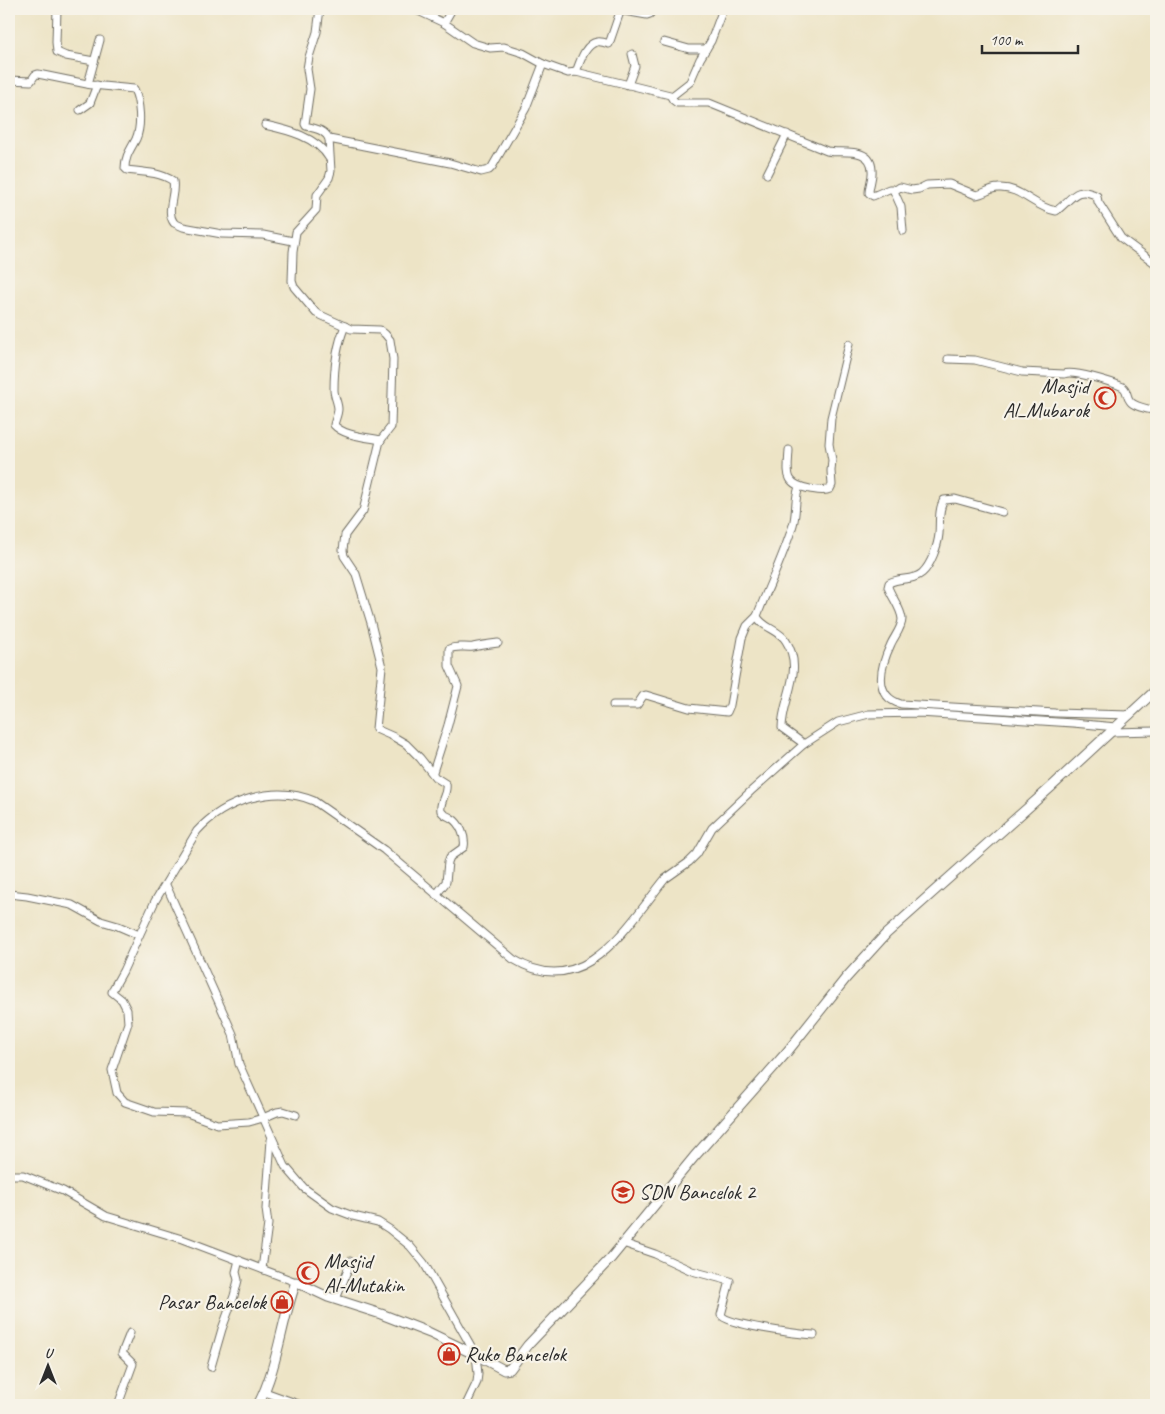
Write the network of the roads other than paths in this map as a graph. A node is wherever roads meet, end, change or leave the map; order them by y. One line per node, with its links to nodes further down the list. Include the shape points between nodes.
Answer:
1 (57, 9): 12 (street, via 57,52)
2 (320, 9): 23 (street, via 317,32 308,57 310,83 305,124 323,132)
3 (414, 9): 7 (street)
4 (452, 9): 7 (street)
5 (653, 9): 14 (street, via 647,15 620,12 609,44 599,41 592,44)
6 (723, 9): 10 (street)
7 (444, 24): 13 (street, via 473,43 490,48 504,47)
8 (100, 40): 12 (street)
9 (664, 42): 10 (street, via 689,49)
10 (706, 49): 19 (street, via 690,82)
11 (632, 54): 18 (street, via 635,66)
12 (94, 61): 16 (street)
13 (543, 64): 14 (street, via 568,73); 23 (street, via 526,108 496,161 486,172)
14 (576, 72): 18 (street)
15 (9, 80): 16 (street, via 31,81 38,74)
16 (88, 84): 17 (street)
17 (97, 85): 20 (street, via 90,103); 28 (street, via 127,87 135,91 139,128 125,166 127,170 149,172 173,181 170,214 174,223 222,234 263,235)
18 (628, 85): 19 (street)
19 (672, 96): 22 (street, via 677,103 709,103)
20 (80, 110)
21 (265, 125): 24 (street, via 308,138 325,151)
22 (787, 134): 25 (street); 26 (street, via 827,151 864,155 872,166 870,195 889,189)
23 (328, 139): 24 (street)
24 (331, 161): 28 (street, via 330,174 317,195 316,210 296,230)
25 (767, 174)
26 (894, 191): 27 (street, via 901,207); 29 (street, via 900,187 915,190 927,185 949,184 976,195 1004,188 1056,211 1072,195 1080,192 1094,194 1121,238)
27 (903, 231)
28 (293, 241): 30 (street, via 294,286 316,313)
29 (1156, 264)
30 (345, 326): 34 (street, via 336,364 334,388 338,408 334,425 346,432); 34 (street, via 380,330 390,340 393,419)
31 (849, 344): 36 (street, via 831,418 831,487 827,490)
32 (948, 359): 33 (street, via 975,360 1022,372 1079,374 1123,387 1132,403)
33 (1156, 411)
34 (381, 440): 45 (street, via 363,510 345,535 343,550 356,574 382,667 376,728 406,744)
35 (789, 450): 36 (street, via 789,478)
36 (798, 487): 38 (street, via 793,525)
37 (1002, 512): 42 (street, via 955,499 944,500 939,537 924,571 912,578 889,583 902,618 882,670 881,681 886,696 901,704 1064,713)
38 (757, 616): 41 (street, via 747,626 742,638 727,712 689,708 646,695 637,705); 44 (street, via 785,638 792,654 794,677 782,726)
39 (498, 643): 45 (street, via 449,649 451,673 458,686)
40 (1156, 690): 42 (street)
41 (613, 705)
42 (1120, 723): 43 (street); 44 (street, via 884,713 838,722); 54 (street, via 881,940)
43 (1156, 731)
44 (802, 743): 47 (street, via 712,828 697,854 665,878 602,954 583,966 554,972 527,967 513,959)
45 (433, 772): 47 (street, via 447,787 441,811 456,823 465,840 464,847 450,857 446,882)
46 (166, 885): 47 (street, via 197,831 219,812 240,802 288,793 314,801); 49 (street); 50 (street, via 232,1034 239,1064)
47 (439, 892)
48 (9, 894): 49 (street, via 72,905)
49 (137, 935): 50 (street, via 112,992 124,1003 128,1023 112,1070 117,1093 125,1102 154,1112 187,1113 217,1124 249,1122)
50 (270, 1115): 51 (street, via 284,1111); 52 (street)
51 (296, 1115)
52 (271, 1138): 57 (street, via 266,1209 268,1224); 62 (street, via 285,1166 304,1188 332,1208 378,1222 410,1246 424,1263)
53 (9, 1175): 55 (street, via 17,1174 63,1191 106,1216)
54 (623, 1243): 61 (street, via 692,1271 730,1281 721,1314 723,1318 739,1324); 62 (street, via 510,1369 504,1370)
55 (238, 1260): 57 (street); 63 (street, via 238,1280)
56 (350, 1261): 59 (street)
57 (262, 1269): 58 (street)
58 (296, 1282): 59 (street); 64 (street)
59 (336, 1299): 62 (street, via 390,1317)
60 (130, 1333): 65 (street, via 122,1354 133,1364)
61 (814, 1335)
62 (476, 1354): 68 (street, via 477,1382)
63 (212, 1367)
64 (265, 1392): 66 (street); 67 (street)
65 (118, 1405)
66 (258, 1405)
67 (301, 1405)
68 (466, 1405)

